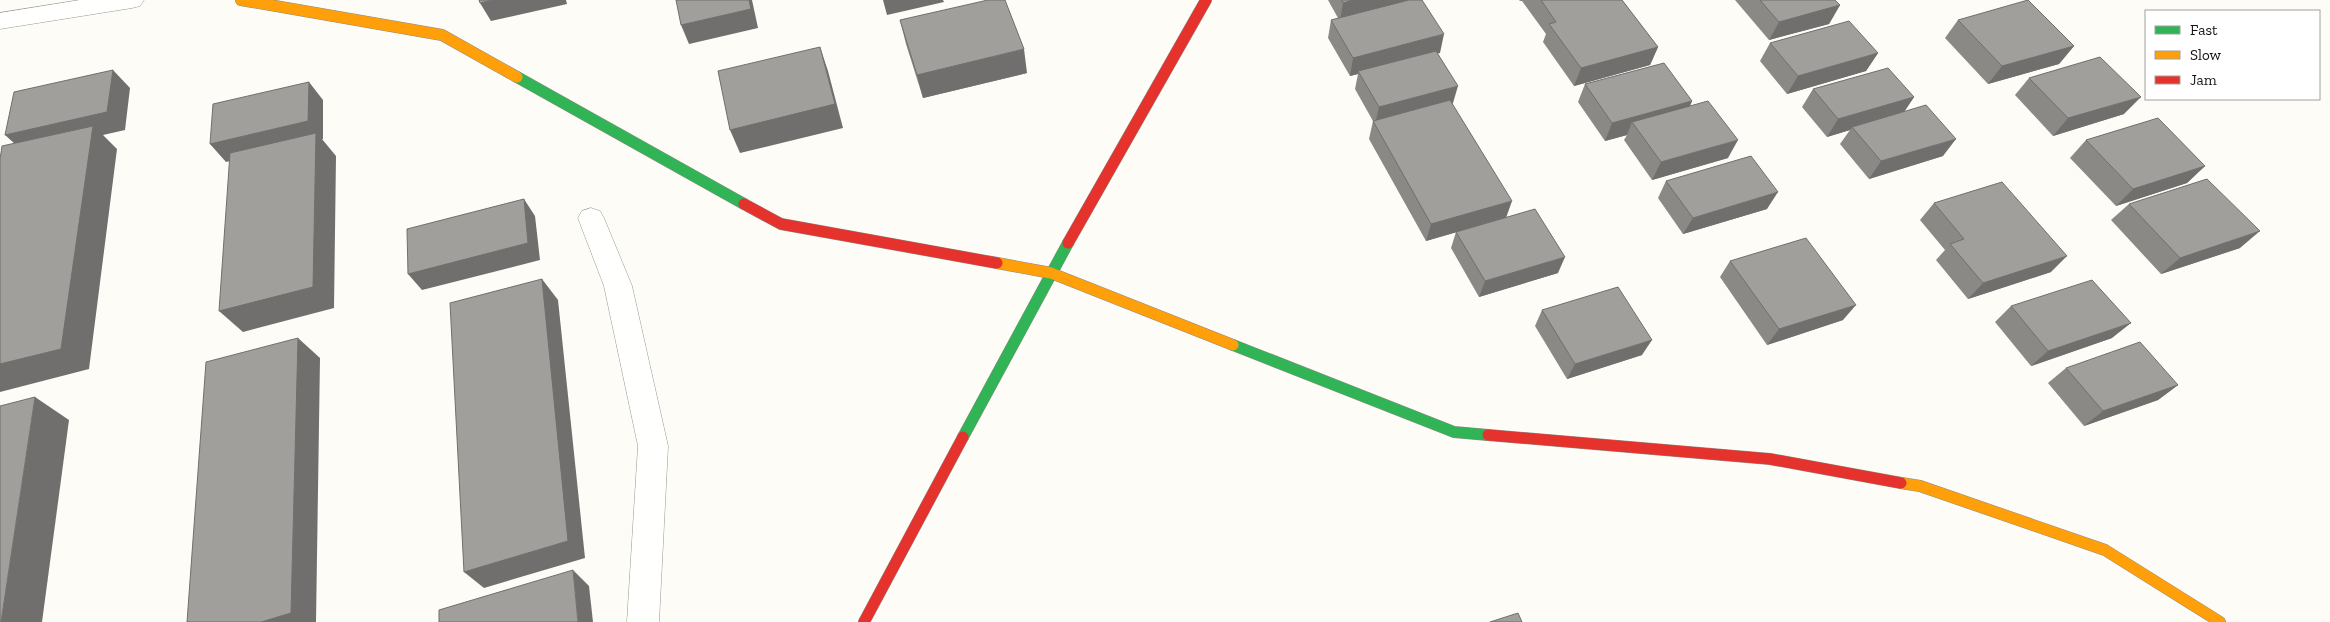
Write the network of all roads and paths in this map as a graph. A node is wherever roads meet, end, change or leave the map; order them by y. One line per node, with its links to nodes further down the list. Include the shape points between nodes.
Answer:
1 (132, 0): 4 (street)
2 (241, 0): 6 (street, via 442,35 781,224)
3 (1206, 0): 6 (street)
4 (0, 21)
5 (591, 218): 7 (street, via 618,286 653,446)
6 (1051, 273): 8 (street); 9 (street, via 1454,432 1770,459 1920,486 2105,550)
7 (643, 622)
8 (864, 622)
9 (2220, 622)

